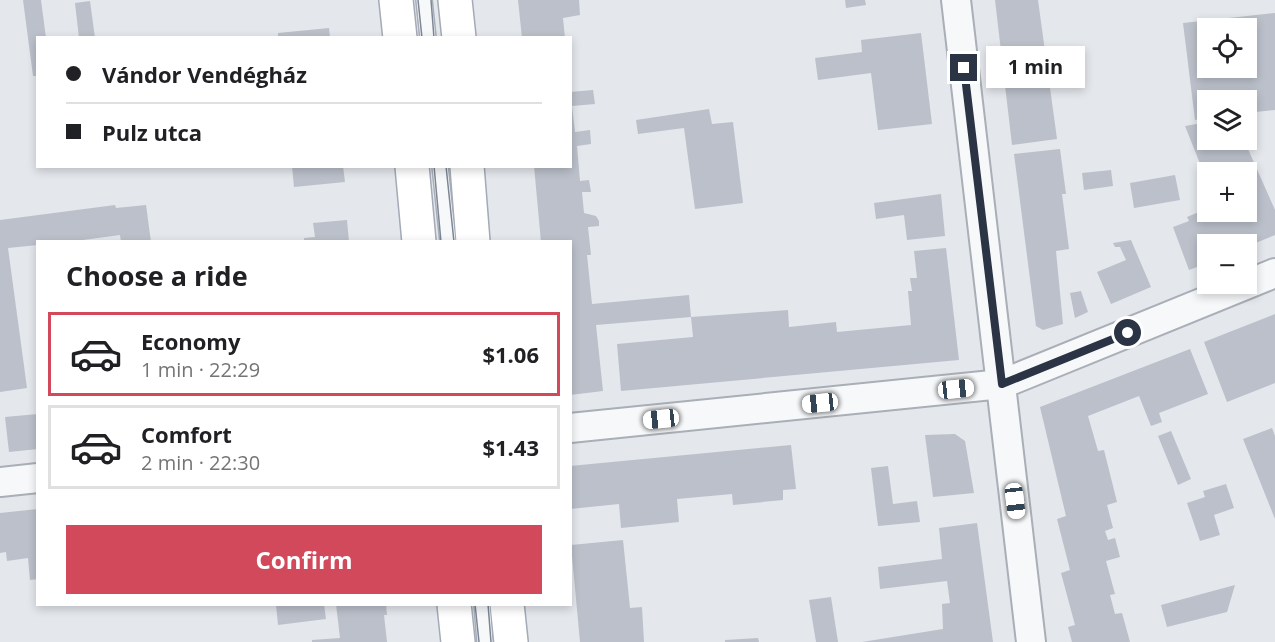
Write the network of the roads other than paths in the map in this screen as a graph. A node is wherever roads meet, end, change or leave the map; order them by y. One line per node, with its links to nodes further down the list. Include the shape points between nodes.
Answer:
1 (396, 0): 5 (main road)
2 (424, 0): 6 (lane)
3 (456, 0): 7 (main road)
4 (956, 0): 15 (street)
5 (400, 36)
6 (428, 36)
7 (459, 36)
8 (412, 168): 11 (main road)
9 (440, 168): 12 (lane)
10 (467, 168): 13 (main road)
11 (419, 240)
12 (448, 240)
13 (474, 240)
14 (1275, 273): 15 (street)
15 (1002, 384): 16 (street); 25 (street)
16 (572, 428)
17 (36, 478): 18 (street)
18 (0, 482)
19 (454, 606): 22 (main road)
20 (482, 606): 23 (lane)
21 (507, 606): 24 (main road)
22 (458, 642)
23 (485, 642)
24 (511, 642)
25 (1031, 642)

